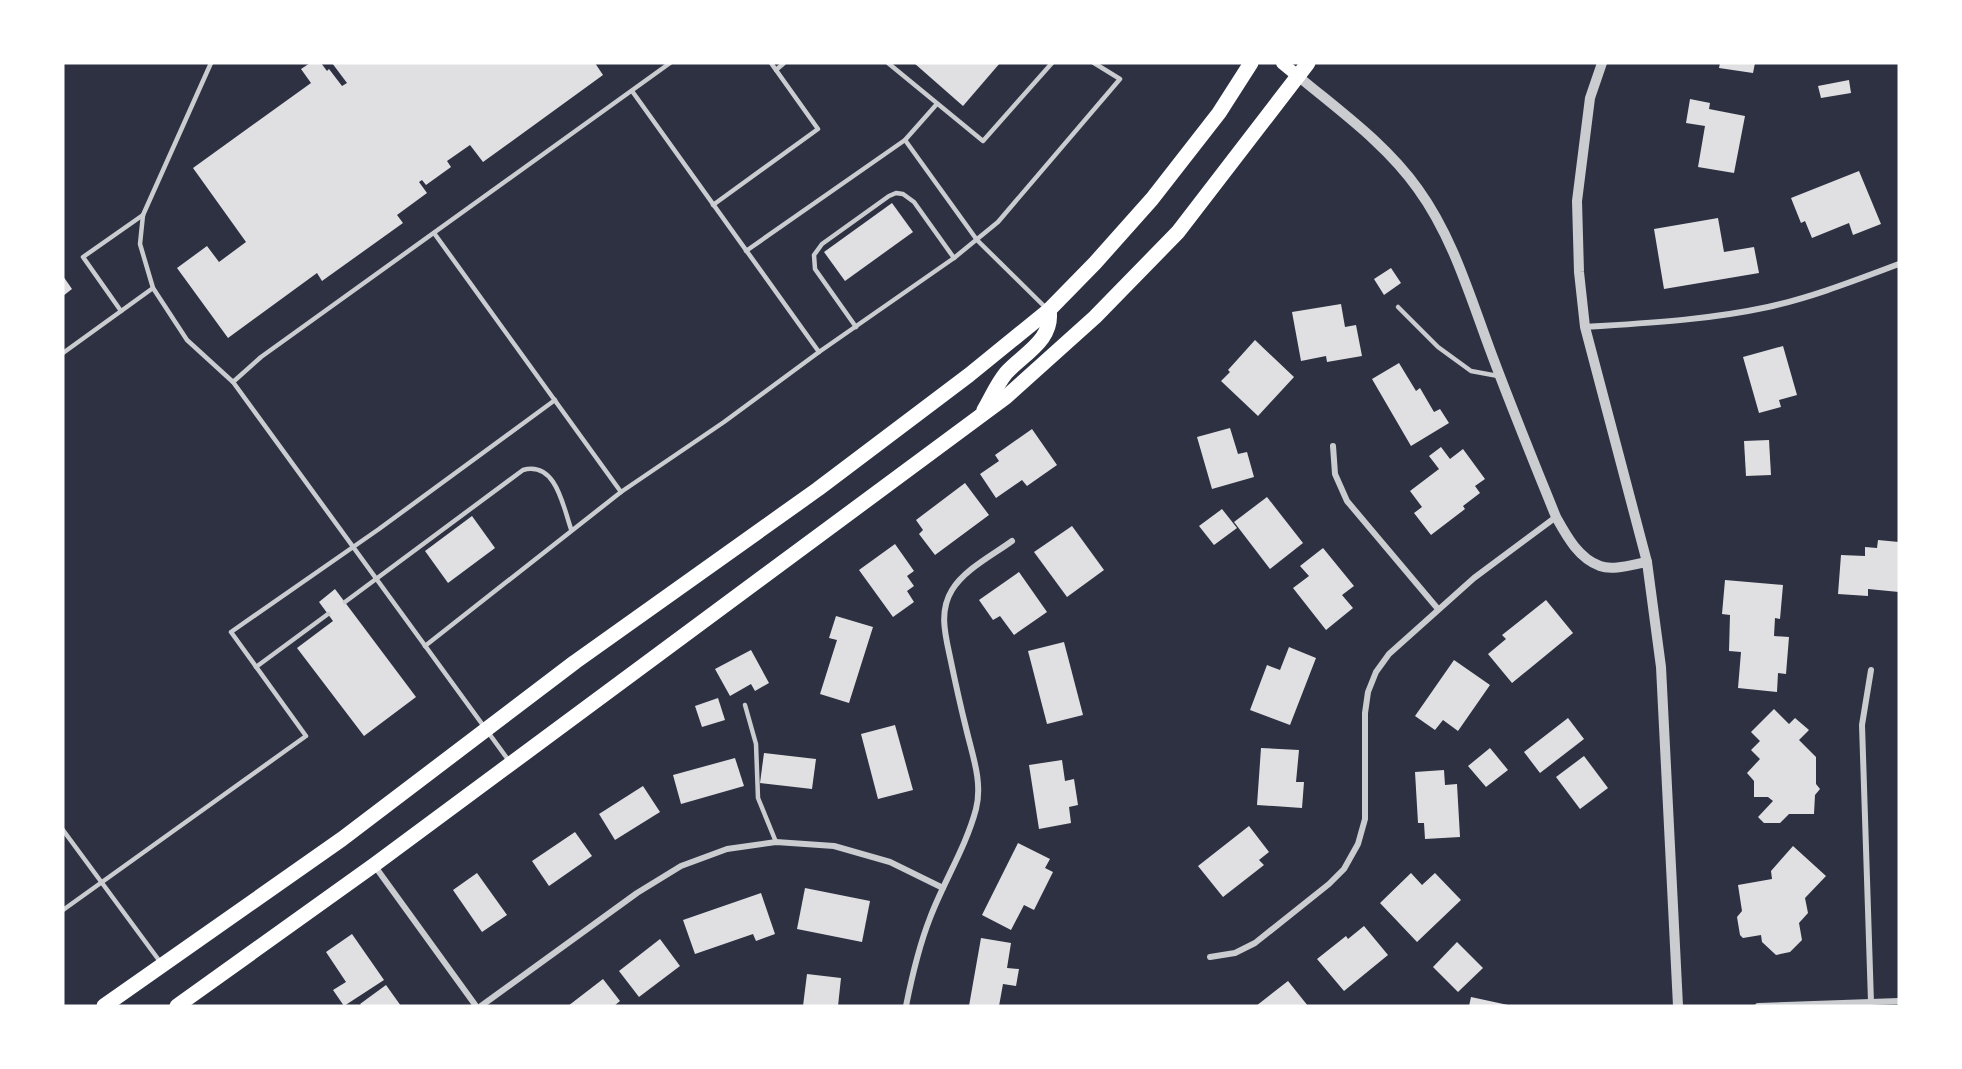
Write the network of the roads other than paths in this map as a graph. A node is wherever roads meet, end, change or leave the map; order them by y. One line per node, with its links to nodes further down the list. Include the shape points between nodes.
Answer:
1 (211, 63): 18 (lane)
2 (670, 63): 14 (lane)
3 (771, 63): 12 (lane)
4 (784, 63): 12 (lane)
5 (888, 63): 15 (lane)
6 (1052, 63): 15 (lane, via 983,141)
7 (1095, 63): 20 (lane, via 1120,79 998,222)
8 (1251, 63): 26 (main road, via 1219,113 1152,199)
9 (1282, 63): 13 (main road)
10 (1308, 63): 13 (main road)
11 (1602, 63): 29 (street, via 1590,98 1577,201)
12 (776, 70): 17 (lane, via 818,129)
13 (1299, 77): 32 (street, via 1366,132 1419,190 1449,239); 35 (main road, via 1178,232 1095,316)
14 (632, 91): 17 (lane); 19 (lane)
15 (936, 105): 16 (lane)
16 (905, 140): 20 (lane); 21 (lane)
17 (713, 205): 21 (lane)
18 (143, 214): 24 (lane, via 140,244); 27 (lane, via 83,257)
19 (434, 233): 33 (lane, via 261,357); 34 (lane)
20 (978, 240): 22 (lane); 26 (lane)
21 (746, 250): 30 (lane)
22 (954, 258): 28 (lane); 28 (lane, via 909,197 896,193 889,196 822,244 814,255 815,269)
23 (1899, 264): 29 (street, via 1768,307 1705,318)
24 (153, 288): 27 (lane); 33 (lane, via 188,340)
25 (1398, 307): 32 (lane, via 1471,371)
26 (1048, 310): 35 (main road, via 1051,322 1043,336 1006,373); 51 (main road, via 818,489)
27 (121, 311): 31 (lane)
28 (856, 327): 30 (lane)
29 (1586, 327): 42 (street)
30 (819, 352): 37 (lane)
31 (63, 353)
32 (1500, 377): 38 (street)
33 (233, 382): 41 (lane)
34 (555, 400): 37 (lane); 41 (lane)
35 (979, 418): 52 (main road)
36 (1333, 446): 45 (street, via 1335,474 1347,501)
37 (621, 492): 39 (lane)
38 (1556, 517): 42 (street, via 1578,552 1600,567); 45 (street)
39 (570, 529): 43 (lane, via 549,475 531,468 513,477); 47 (lane)
40 (1012, 541): 57 (street, via 964,576 945,609 944,627 979,790 976,808)
41 (353, 545): 43 (lane); 48 (lane, via 231,632)
42 (1647, 562): 68 (street, via 1661,667)
43 (377, 578): 44 (lane); 47 (lane)
44 (345, 602)
45 (1438, 609): 59 (street, via 1389,654 1368,692 1365,819 1359,844 1344,869 1255,943 1235,953)
46 (328, 614): 48 (lane)
47 (425, 646): 51 (lane)
48 (256, 667): 56 (lane, via 306,736)
49 (1871, 670): 62 (street, via 1862,725)
50 (745, 705): 54 (lane, via 756,744 759,798)
51 (486, 729): 52 (lane); 60 (main road, via 342,839)
52 (511, 763): 55 (main road)
53 (63, 830): 56 (lane)
54 (776, 842): 57 (street, via 834,846 890,862); 66 (street, via 727,849 681,866 637,892)
55 (374, 865): 64 (main road); 65 (street)
56 (101, 882): 58 (lane); 60 (lane)
57 (943, 888): 67 (street, via 916,962)
58 (63, 909)
59 (1210, 957)
60 (162, 965): 63 (main road)
61 (1899, 1001): 62 (street)
62 (1871, 1002): 69 (street)
63 (104, 1006)
64 (177, 1006)
65 (476, 1006)
66 (481, 1006)
67 (906, 1006)
68 (1678, 1006)
69 (1758, 1006)

